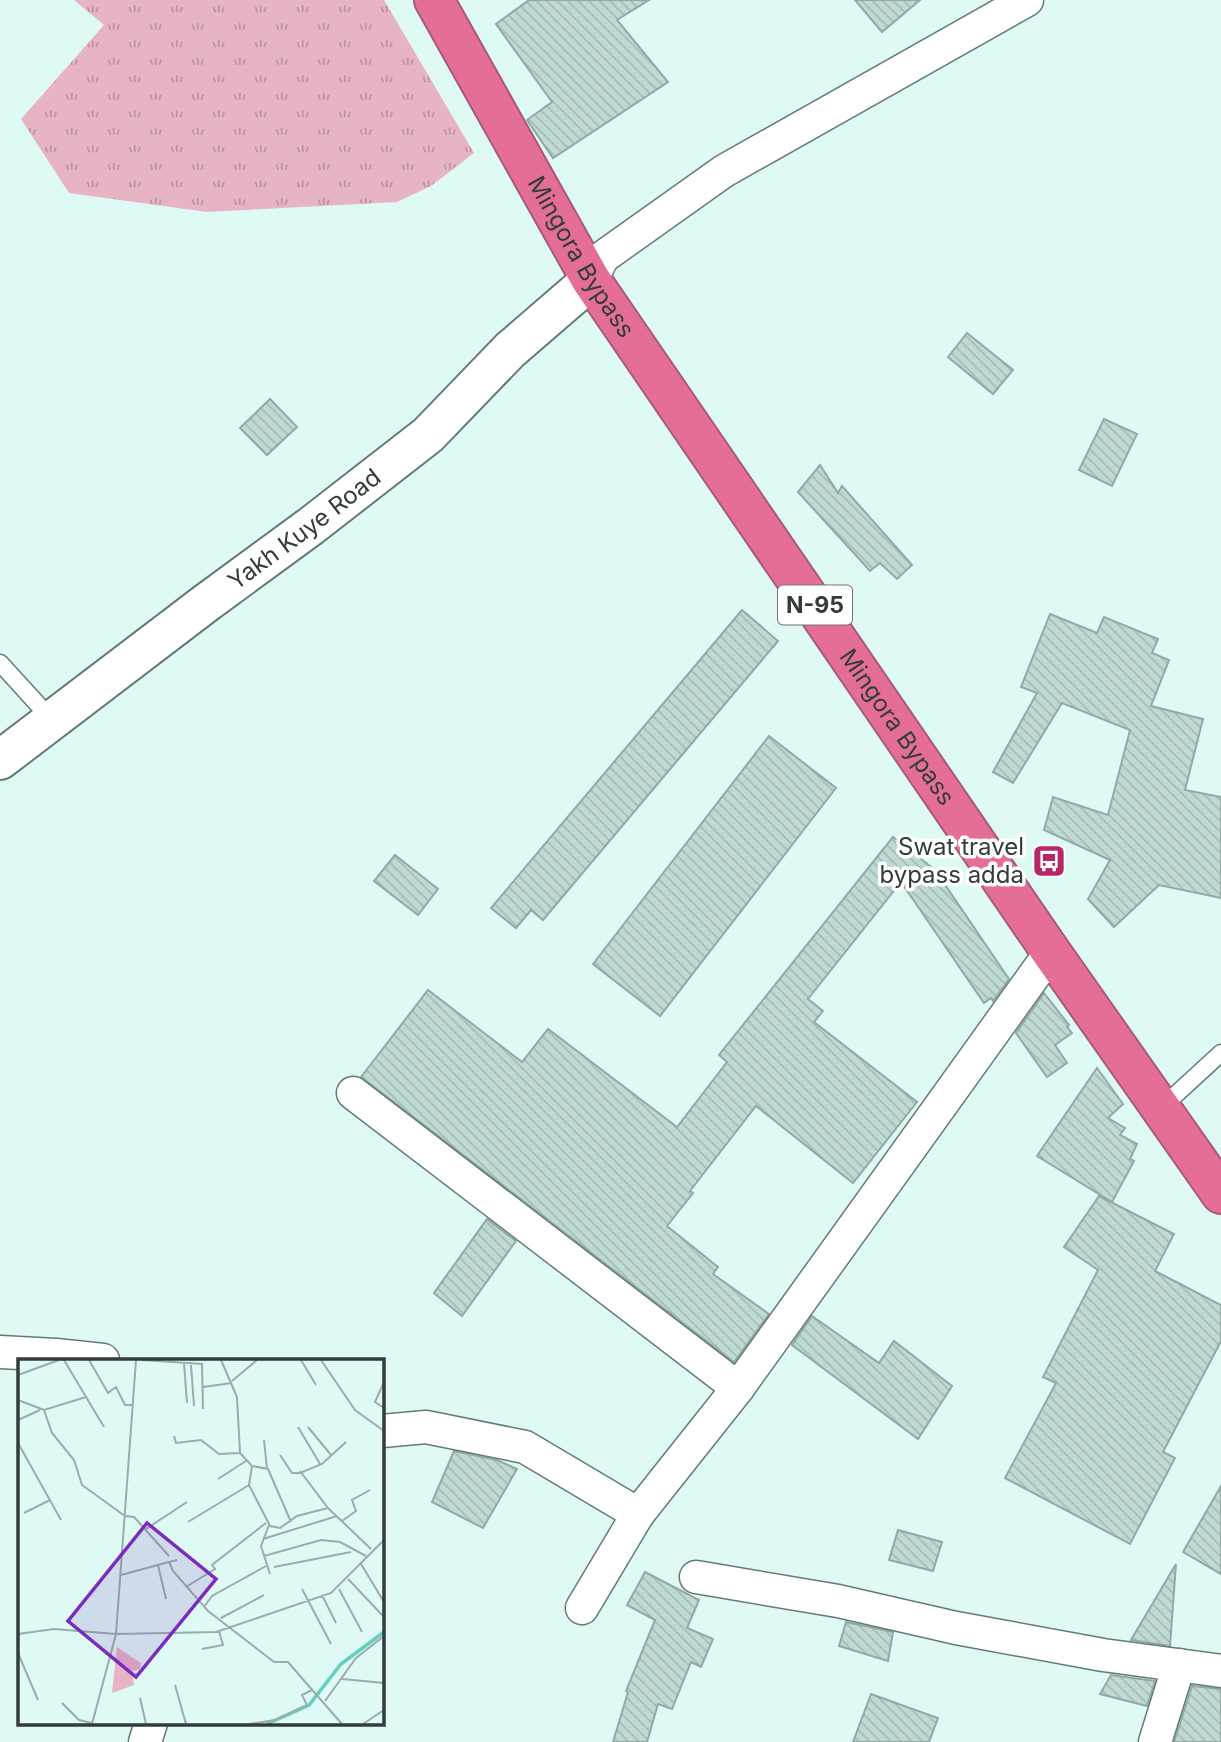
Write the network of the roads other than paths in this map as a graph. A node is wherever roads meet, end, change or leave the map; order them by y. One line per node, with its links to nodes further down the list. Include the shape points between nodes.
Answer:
1 (433, 0): 3 (highway, Mingora Bypass / N-95)
2 (1027, 0): 3 (street, via 724,171 603,257)
3 (591, 280): 5 (main road, Yakh Kuye Road, via 510,351 428,435); 7 (highway, Mingora Bypass / N-95)
4 (0, 663): 5 (lane)
5 (53, 721): 6 (main road, Yakh Kuye Road)
6 (0, 760)
7 (1051, 952): 10 (highway, Mingora Bypass / N-95); 14 (street)
8 (1221, 1053): 10 (lane)
9 (353, 1093): 14 (street)
10 (1160, 1110): 11 (highway, Mingora Bypass / N-95)
11 (1221, 1194)
12 (0, 1352): 13 (street)
13 (94, 1359)
14 (738, 1388): 16 (street)
15 (383, 1431): 16 (street, via 426,1427 525,1447)
16 (638, 1514): 18 (street)
17 (696, 1577): 19 (street, via 838,1601 956,1628)
18 (582, 1608)
19 (1179, 1665): 20 (street); 23 (street)
20 (1221, 1671)
21 (151, 1724): 22 (street)
22 (145, 1742)
23 (1155, 1742)

